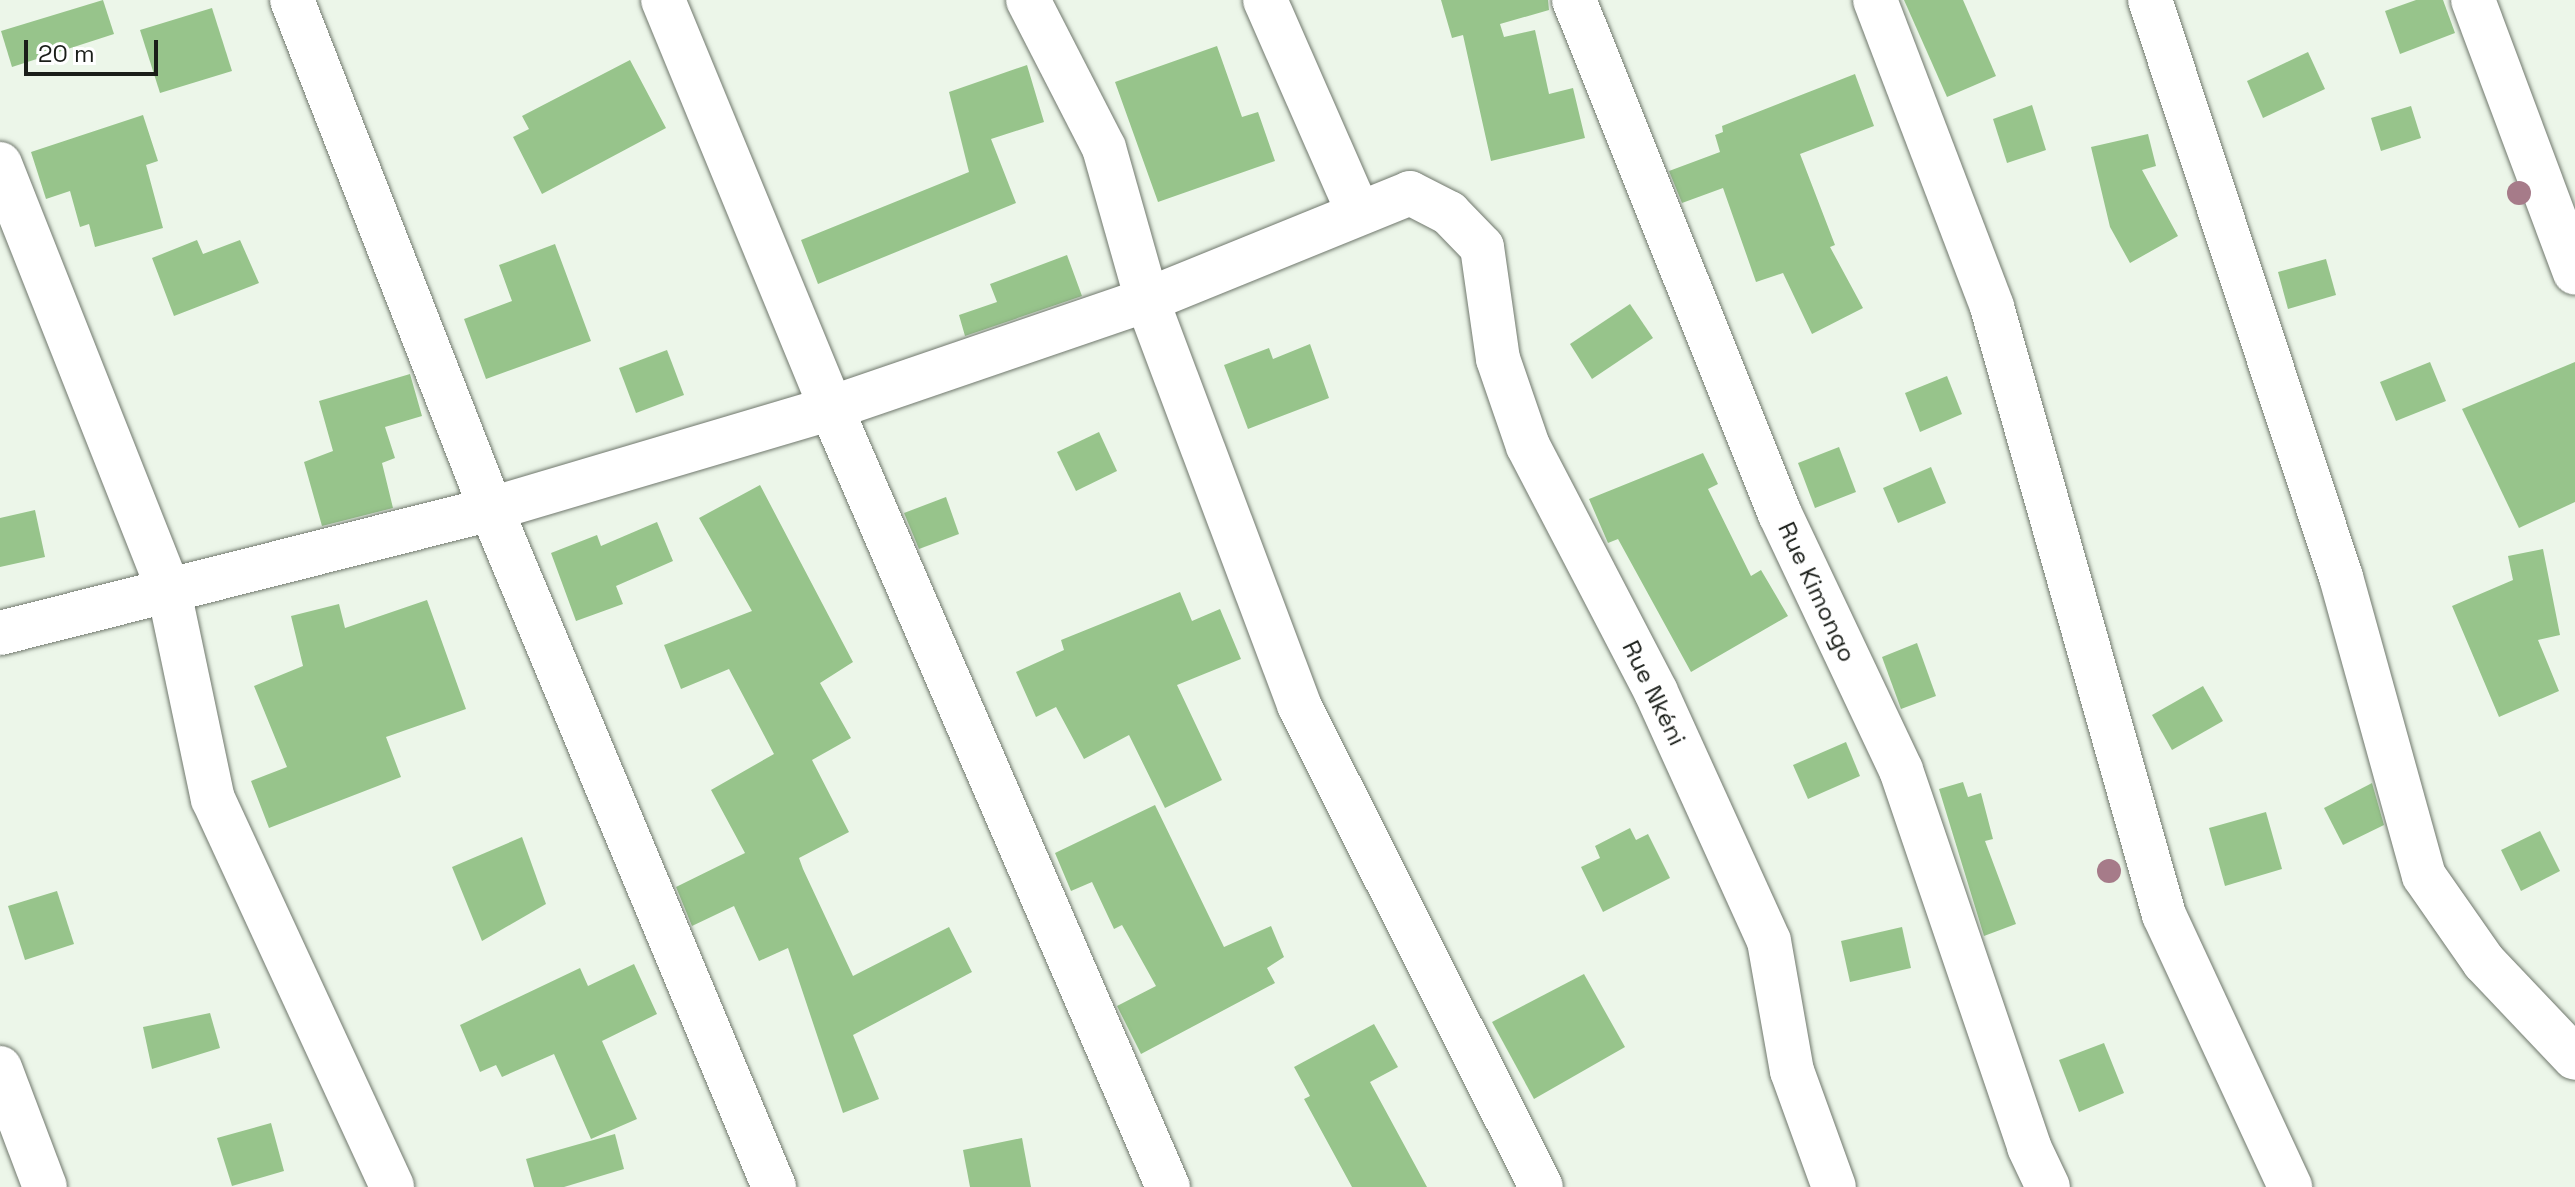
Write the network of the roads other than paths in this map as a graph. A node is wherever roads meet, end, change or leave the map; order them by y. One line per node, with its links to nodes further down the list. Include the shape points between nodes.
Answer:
1 (292, 0): 14 (street)
2 (663, 0): 13 (street)
3 (1028, 0): 12 (street, via 1104,148)
4 (1265, 0): 10 (street)
5 (1574, 0): 25 (street, Rue Kimongo, via 1780,514 1901,770 2029,1147)
6 (1875, 0): 26 (street, via 1992,307 2164,915)
7 (2150, 0): 17 (street, via 2341,577 2424,876 2484,962)
8 (2473, 0): 11 (street)
9 (0, 164): 15 (street)
10 (1357, 210): 12 (street, Rue Nkéni); 24 (street, Rue Nkéni, via 1410,193 1449,213 1482,247 1498,359 1528,446 1656,692 1769,941 1792,1071)
11 (2575, 273)
12 (1147, 300): 13 (street, Rue Nkéni); 23 (street, via 1299,705)
13 (831, 408): 14 (street, Rue Nkéni); 22 (street)
14 (491, 509): 15 (street, Rue Nkéni); 21 (street)
15 (169, 591): 16 (street, Rue Nkéni); 20 (street, via 213,799)
16 (0, 633)
17 (2575, 1058)
18 (0, 1068): 19 (street)
19 (45, 1187)
20 (392, 1187)
21 (774, 1187)
22 (1168, 1187)
23 (1541, 1187)
24 (1834, 1187)
25 (2048, 1187)
26 (2290, 1187)

